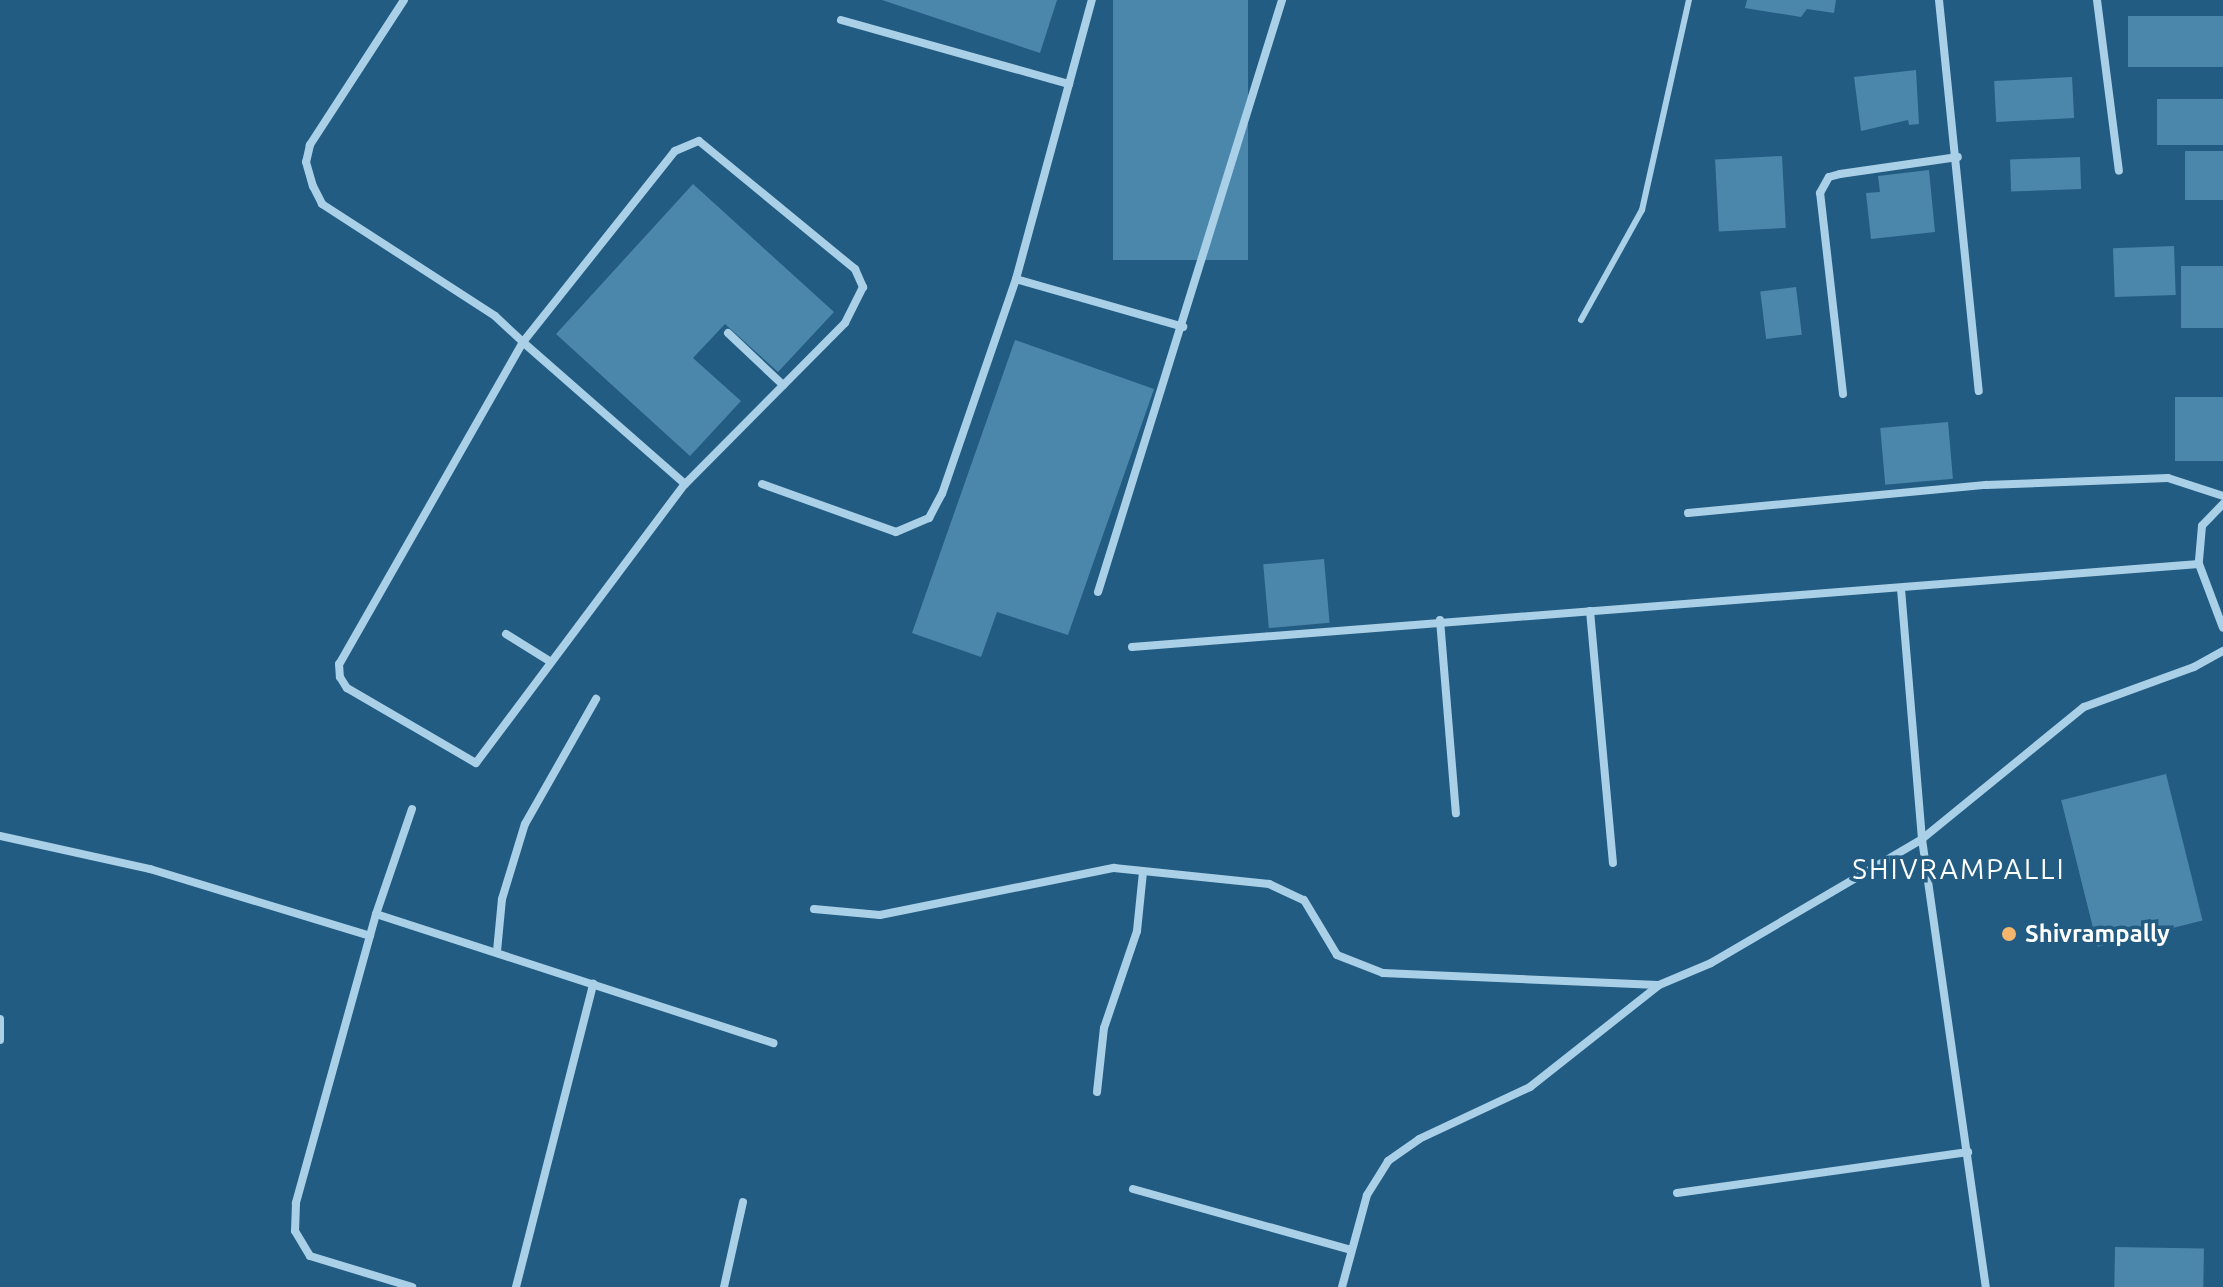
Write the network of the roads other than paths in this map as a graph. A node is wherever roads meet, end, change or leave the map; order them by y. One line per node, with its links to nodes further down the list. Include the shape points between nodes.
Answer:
1 (404, 0): 15 (street, via 310,145 306,162 313,186 322,204 495,316)
2 (1092, 0): 8 (street)
3 (1282, 0): 13 (street)
4 (1689, 0): 12 (lane, via 1642,210)
5 (1939, 0): 9 (street)
6 (2097, 0): 10 (street)
7 (841, 20): 8 (street)
8 (1069, 84): 11 (street)
9 (1958, 157): 17 (street); 18 (street, via 1829,177 1820,193)
10 (2119, 171)
11 (1016, 279): 13 (street); 20 (street, via 942,494 929,518 896,532)
12 (1581, 320)
13 (1183, 327): 26 (street)
14 (728, 333): 16 (street)
15 (523, 342): 16 (street, via 675,151 699,141 855,269 863,287 845,323); 19 (street); 33 (street, via 339,664 347,688 476,763)
16 (783, 385): 19 (street)
17 (1979, 391)
18 (1843, 394)
19 (685, 484): 33 (street)
20 (762, 484)
21 (2223, 496): 23 (street, via 2168,478 1986,485)
22 (2223, 504): 24 (street, via 2202,526)
23 (1688, 513)
24 (2199, 564): 25 (street); 29 (street)
25 (1901, 589): 27 (street); 38 (street)
26 (1098, 592)
27 (1590, 611): 28 (street); 39 (street)
28 (1440, 620): 31 (street); 36 (street)
29 (2223, 628)
30 (506, 634): 33 (street)
31 (1132, 647)
32 (2223, 651): 38 (street, via 2194,667 2084,707)
33 (551, 662)
34 (596, 699): 44 (street, via 525,824 502,899)
35 (412, 809): 42 (street)
36 (1456, 813)
37 (0, 836): 43 (street, via 150,869)
38 (1922, 839): 46 (street, via 1711,963); 51 (street)
39 (1613, 863)
40 (1143, 872): 41 (street, via 1114,868 1053,877 880,915); 46 (street, via 1269,884 1304,900 1337,955 1383,973); 50 (street, via 1137,931 1104,1028)
41 (814, 909)
42 (376, 914): 43 (street); 44 (street)
43 (370, 936): 56 (street, via 296,1203 295,1231 310,1256)
44 (497, 951): 45 (street)
45 (593, 984): 49 (street); 57 (street)
46 (1659, 985): 55 (street, via 1530,1087 1419,1139 1388,1161 1367,1195)
47 (0, 1019): 48 (street)
48 (0, 1040)
49 (774, 1043)
50 (1097, 1092)
51 (1968, 1152): 53 (street); 60 (street)
52 (1133, 1189): 55 (street)
53 (1677, 1193)
54 (743, 1202): 58 (street)
55 (1352, 1250): 59 (street)
56 (412, 1287)
57 (516, 1287)
58 (724, 1287)
59 (1342, 1287)
60 (1986, 1287)

